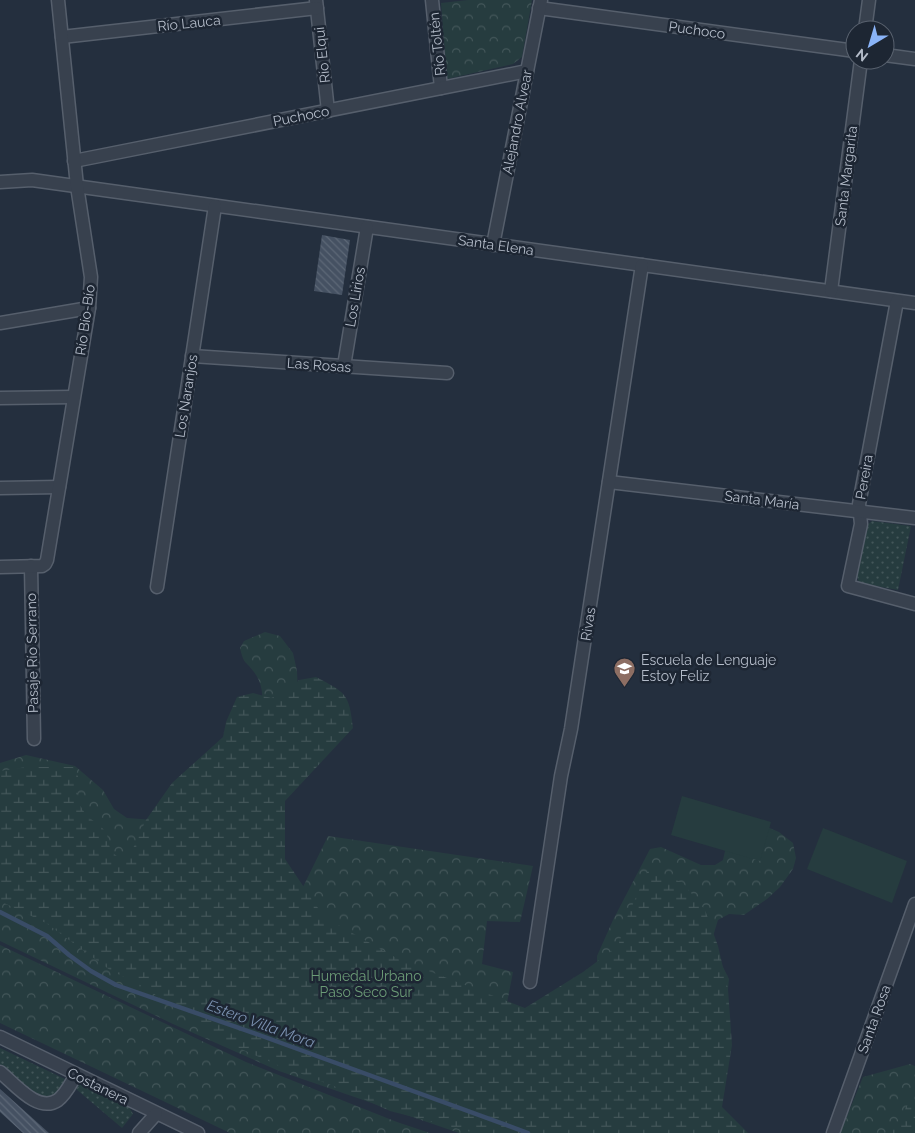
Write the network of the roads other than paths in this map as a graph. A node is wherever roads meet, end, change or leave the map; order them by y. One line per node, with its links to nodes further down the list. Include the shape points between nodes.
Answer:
1 (58, 0): 7 (street, Río Bío-Bío)
2 (432, 0): 13 (street, Río Toltén)
3 (869, 0): 6 (street)
4 (316, 4): 7 (street, Río Lauca); 14 (street, Río Elqui)
5 (540, 4): 8 (street, Puchoco); 12 (street, Alejandro Alvear)
6 (866, 20)
7 (62, 37): 15 (street, Río Bío-Bío)
8 (845, 50)
9 (895, 56): 10 (street)
10 (915, 59)
11 (860, 70): 22 (street, Santa Margarita)
12 (528, 71): 13 (street, Puchoco); 20 (street, Alejandro Alvear)
13 (441, 88): 14 (street, Puchoco)
14 (328, 111): 15 (street, Puchoco)
15 (74, 161): 17 (street, Río Bío-Bío)
16 (0, 182): 17 (street, via 32,180)
17 (77, 186): 18 (street, Santa Elena); 25 (street, Río Bío-Bío, via 90,269)
18 (215, 206): 19 (street, Santa Elena); 27 (street, Los Naranjos)
19 (367, 227): 20 (street, Santa Elena); 28 (street, Los Lirios)
20 (493, 244): 21 (street, Santa Elena)
21 (642, 265): 22 (street, Santa Elena); 32 (street, Rivas)
22 (831, 292): 23 (street, Santa Elena)
23 (896, 301): 24 (street, Santa Elena); 35 (street, Pereira)
24 (915, 303)
25 (89, 308): 26 (street); 30 (street, Río Bío-Bío)
26 (0, 323)
27 (192, 356): 28 (street, Las Rosas); 39 (street, Los Naranjos)
28 (344, 366): 29 (street, Las Rosas)
29 (447, 373)
30 (73, 397): 31 (street); 33 (street, Río Bío-Bío)
31 (0, 398)
32 (609, 482): 35 (street, Santa María); 43 (street, Rivas)
33 (59, 487): 34 (street); 37 (street, Río Bío-Bío, via 47,560 42,566)
34 (0, 488)
35 (860, 511): 36 (street, Santa María); 40 (street, Pereira, via 861,524 848,586)
36 (915, 518)
37 (31, 566): 38 (street); 41 (street, Pasaje Río Serrano)
38 (0, 567)
39 (157, 587)
40 (915, 604)
41 (34, 739)
42 (915, 904): 50 (street, Santa Rosa)
43 (530, 982)
44 (0, 1037): 46 (street, Costanera)
45 (0, 1072): 46 (street, via 42,1104 57,1100)
46 (76, 1075): 47 (street, Costanera)
47 (156, 1114): 48 (street); 49 (street, Costanera)
48 (139, 1133)
49 (198, 1133)
50 (833, 1133)

